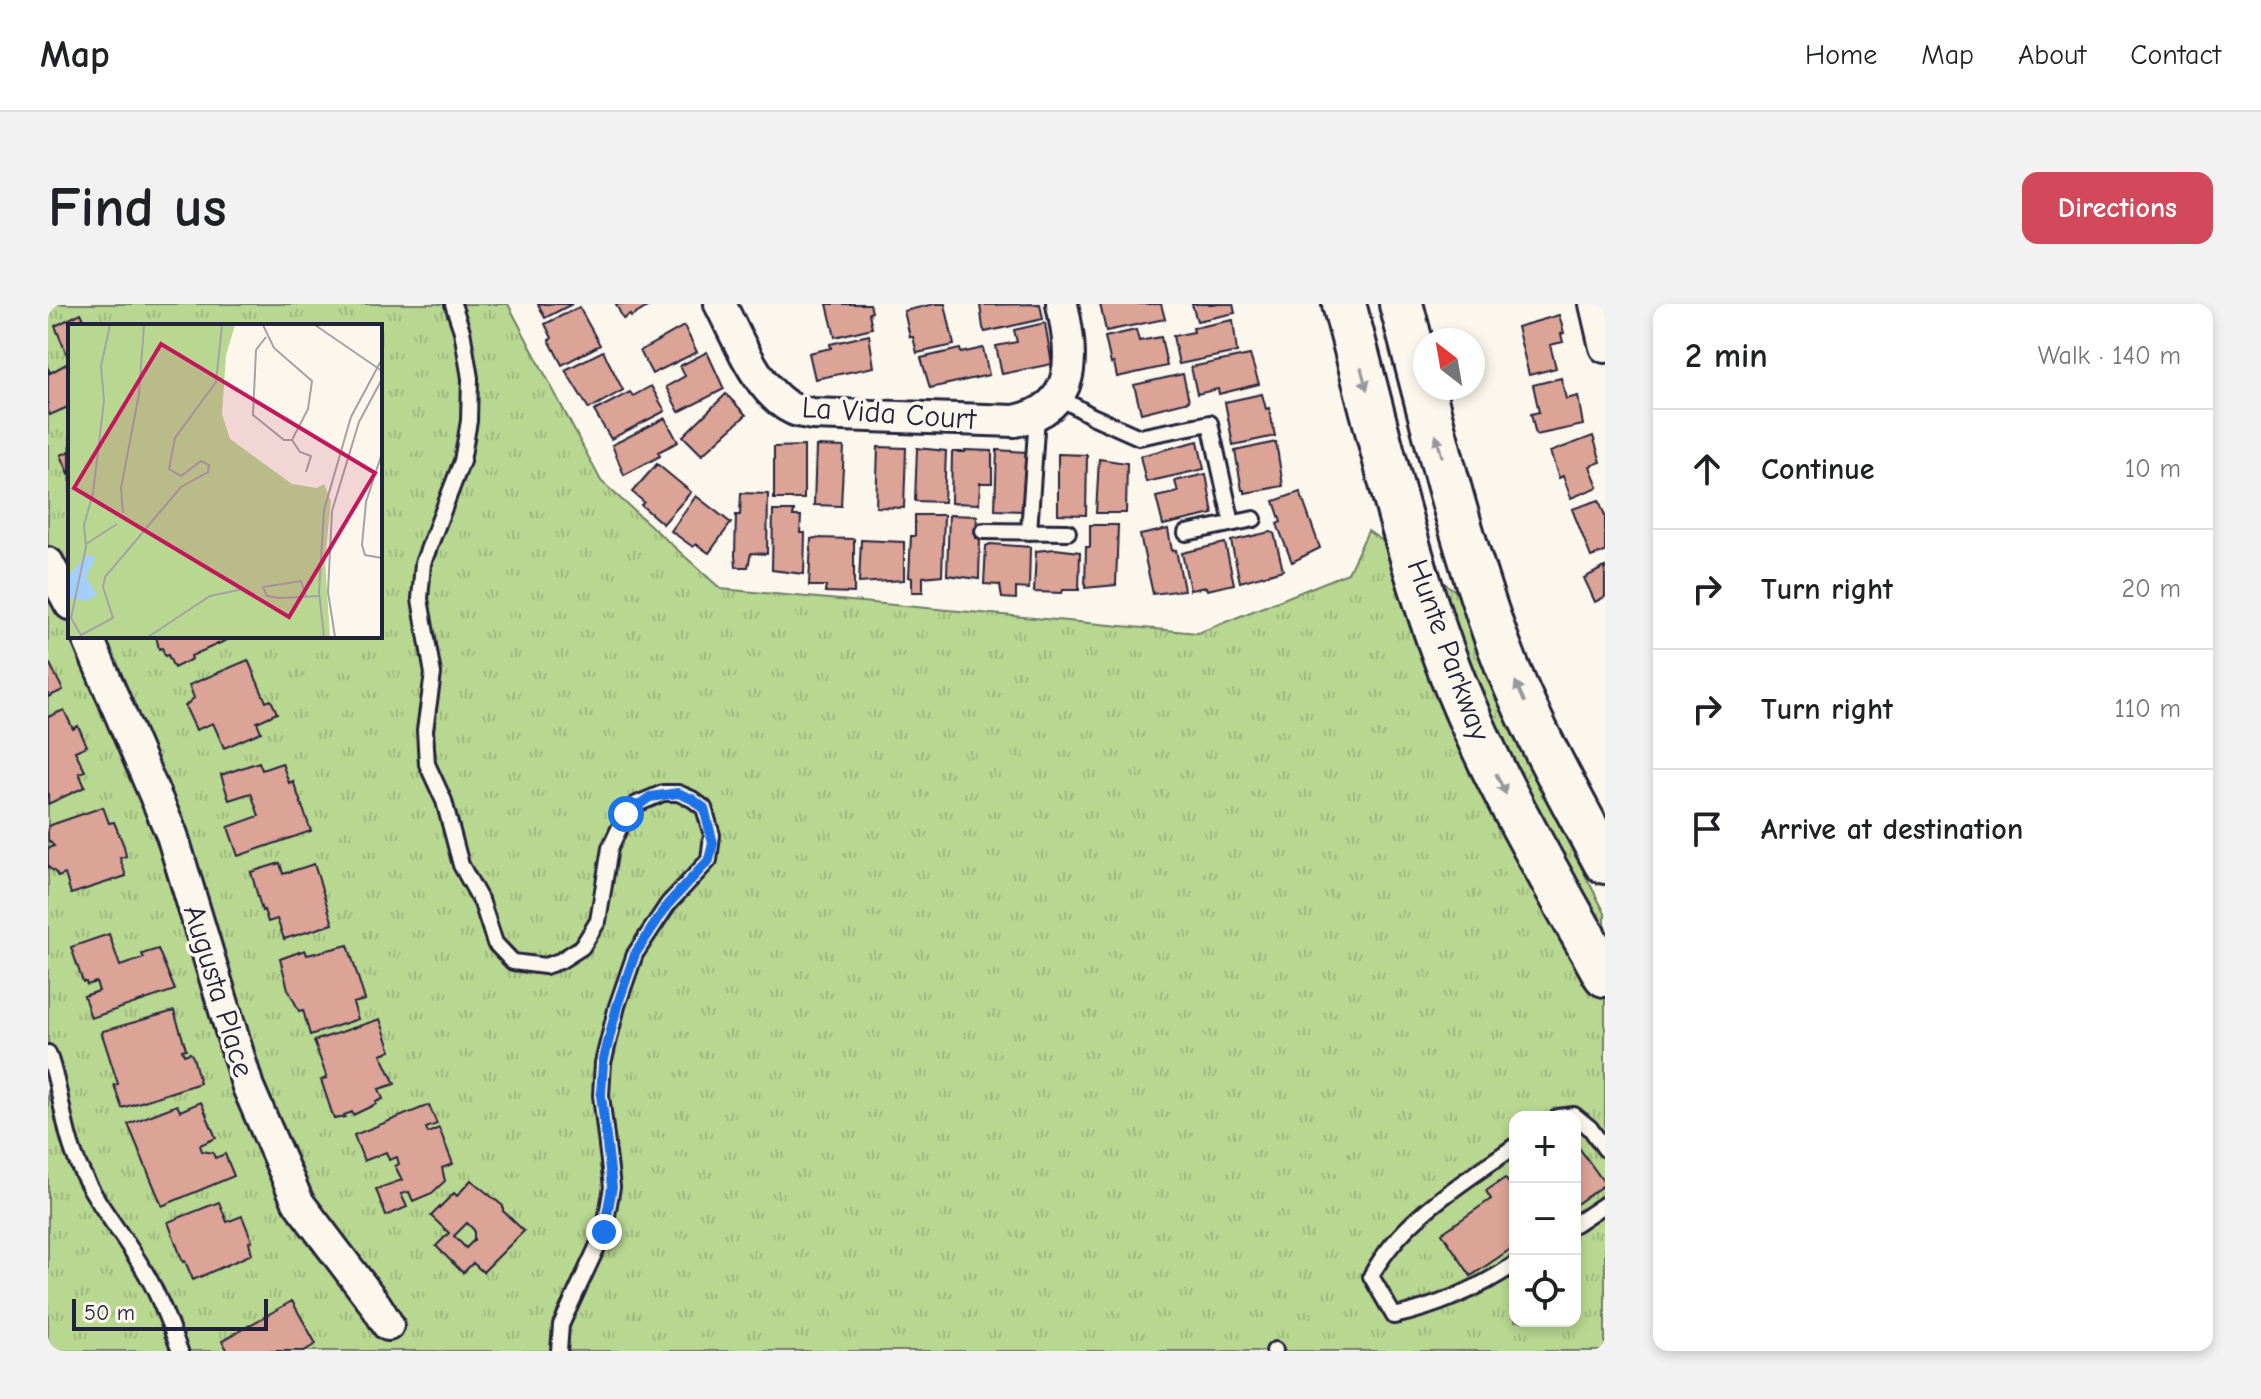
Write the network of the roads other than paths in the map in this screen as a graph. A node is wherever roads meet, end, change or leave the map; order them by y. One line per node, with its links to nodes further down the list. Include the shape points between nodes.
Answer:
1 (453, 304): 29 (lane, via 470,378 469,421 462,461 423,563 420,599 433,674 425,730 427,764 444,801 461,865 482,903 495,943 513,962 545,966 582,947 598,921 610,848 626,814 650,797 678,793 692,799 704,808 712,835 709,860 668,904 635,954 617,1006 601,1095 612,1187 604,1232 561,1325)
2 (720, 304): 8 (street, La Vida Court, via 759,376 792,409 1015,421)
3 (1062, 304): 8 (street, via 1069,373)
4 (1344, 304): 19 (main road, Hunte Parkway, one-way to 19, via 1448,667 1503,788)
5 (1401, 304): 18 (main road, Hunte Parkway, one-way to 5, via 1553,766 1499,646)
6 (1595, 304): 7 (street)
7 (1605, 347)
8 (1048, 407): 10 (lane, via 1092,416 1139,437 1210,423); 12 (lane)
9 (1254, 519): 10 (lane)
10 (1232, 523): 14 (lane)
11 (983, 531): 12 (lane)
12 (1029, 532): 13 (lane)
13 (1068, 532)
14 (1186, 533)
15 (48, 563): 16 (street)
16 (68, 600)
17 (88, 638): 27 (street, Augusta Place, via 172,835 248,1087 298,1202)
18 (1605, 862)
19 (1605, 975)
20 (48, 1053): 28 (lane, via 79,1167 148,1277)
21 (1581, 1121): 22 (lane)
22 (1605, 1149)
23 (1509, 1150): 26 (lane, via 1424,1210 1385,1251 1371,1276 1394,1316 1420,1310)
24 (1605, 1204): 25 (lane)
25 (1581, 1220)
26 (1509, 1268)
27 (388, 1325)
28 (180, 1351)
29 (559, 1351)

